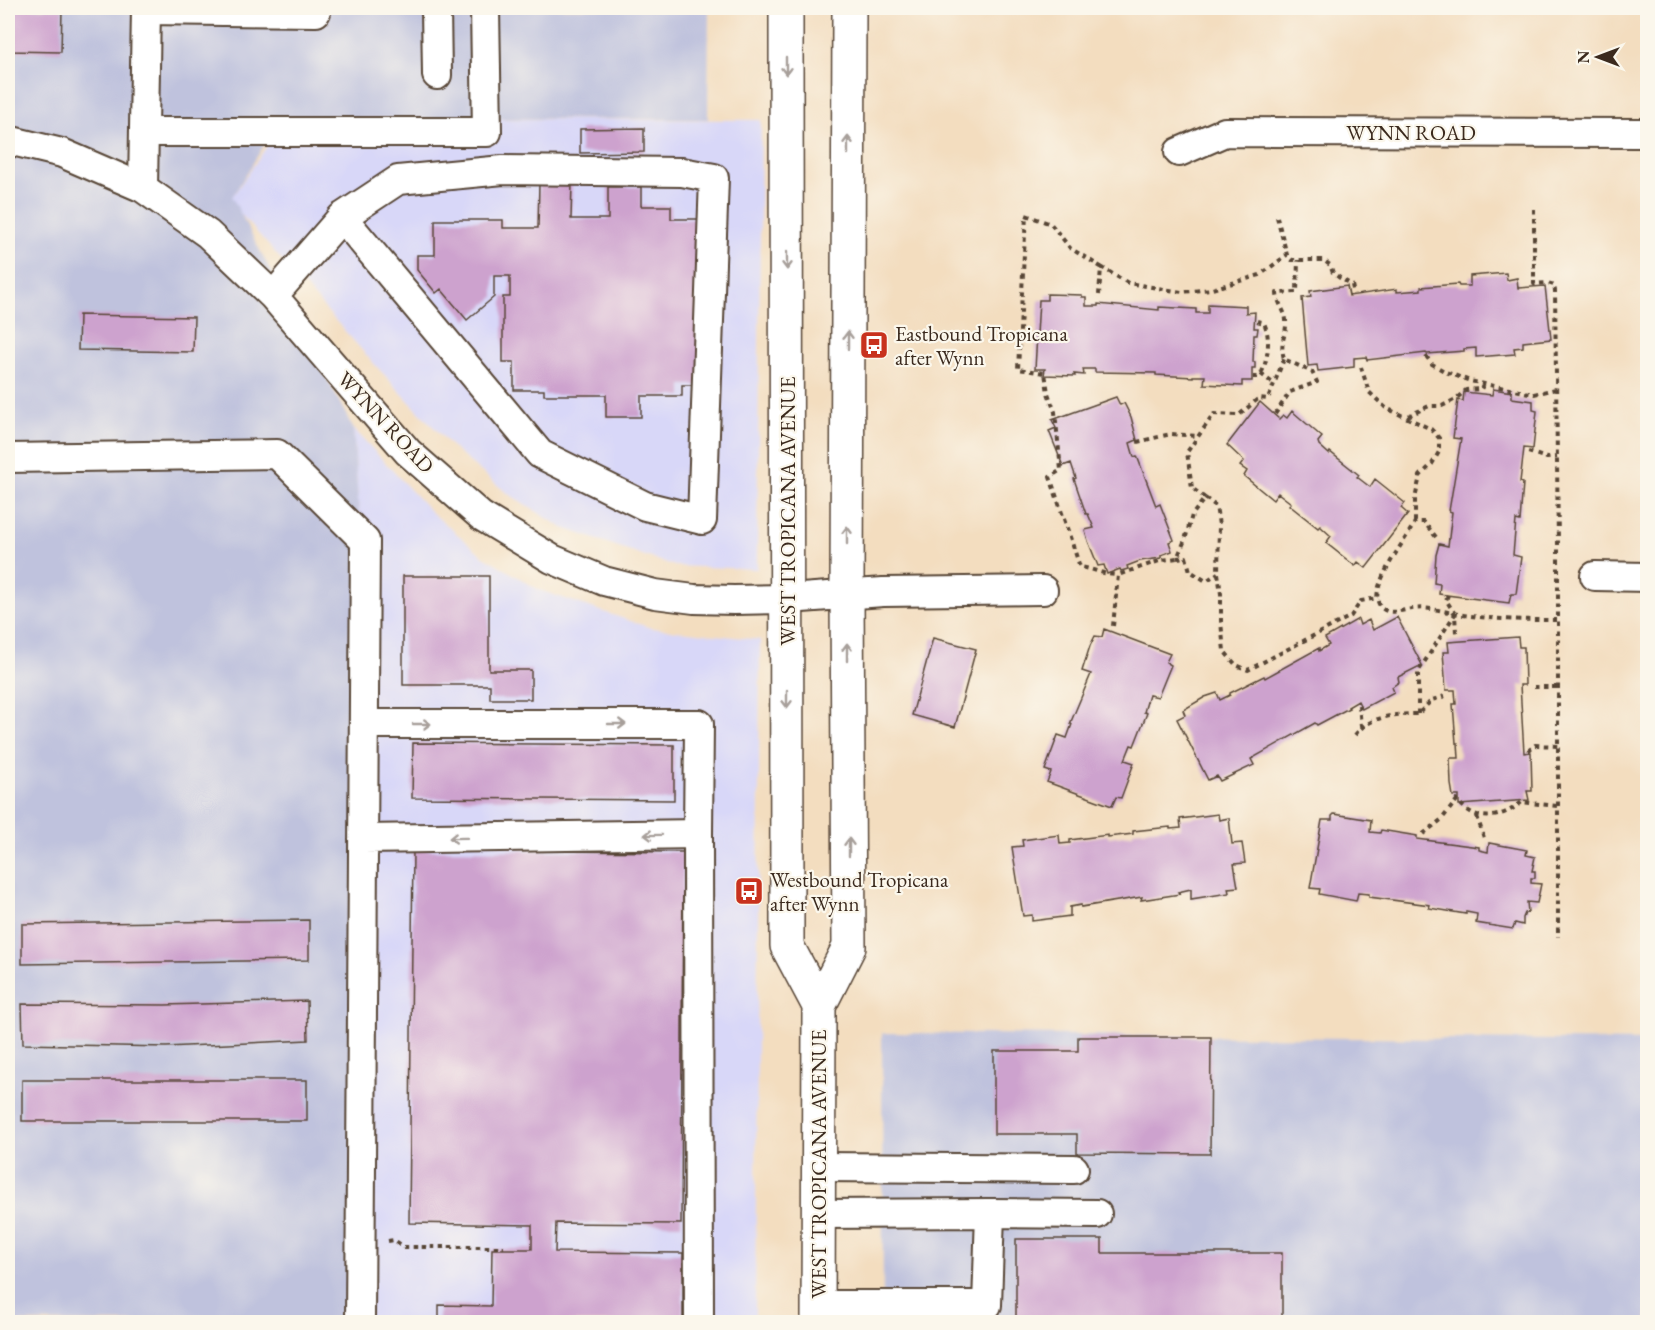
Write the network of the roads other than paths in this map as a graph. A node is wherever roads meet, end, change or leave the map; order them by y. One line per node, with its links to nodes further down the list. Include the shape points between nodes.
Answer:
1 (436, 8): 7 (street)
2 (485, 8): 8 (street, via 487,132)
3 (786, 8): 20 (main road, WEST TROPICANA AVENUE, one-way to 20)
4 (849, 8): 19 (main road, WEST TROPICANA AVENUE, one-way to 4)
5 (146, 9): 6 (street); 8 (street)
6 (316, 12)
7 (437, 75)
8 (144, 132): 12 (street)
9 (1647, 133): 11 (street, WYNN ROAD, via 1225,132)
10 (8, 140): 12 (street, WYNN ROAD, via 62,153)
11 (1179, 152)
12 (142, 188): 14 (street, WYNN ROAD, via 208,234)
13 (342, 217): 13 (street, via 540,454 645,506 702,520 714,178 681,172 503,170 398,180); 14 (street)
14 (273, 296): 20 (street, WYNN ROAD, via 408,452 482,516 552,559 604,581 655,594 694,599)
15 (8, 458): 21 (street, via 277,454 365,541)
16 (1595, 576): 17 (street)
17 (1647, 577)
18 (1043, 590): 19 (street, WYNN ROAD)
19 (847, 593): 20 (street, WYNN ROAD); 24 (main road, WEST TROPICANA AVENUE, one-way to 19, via 849,947)
20 (788, 599): 24 (main road, WEST TROPICANA AVENUE, one-way to 24, via 787,946)
21 (364, 724): 22 (street, one-way to 22, via 699,724); 23 (street)
22 (698, 834): 23 (street, one-way to 23); 32 (street)
23 (363, 839): 31 (street)
24 (819, 1006): 25 (main road, WEST TROPICANA AVENUE)
25 (819, 1167): 26 (street); 28 (main road, WEST TROPICANA AVENUE)
26 (1074, 1169)
27 (990, 1213): 28 (street); 29 (street); 30 (street, via 987,1305)
28 (818, 1214): 30 (main road, WEST TROPICANA AVENUE)
29 (1097, 1214)
30 (818, 1314)
31 (360, 1323)
32 (699, 1323)

